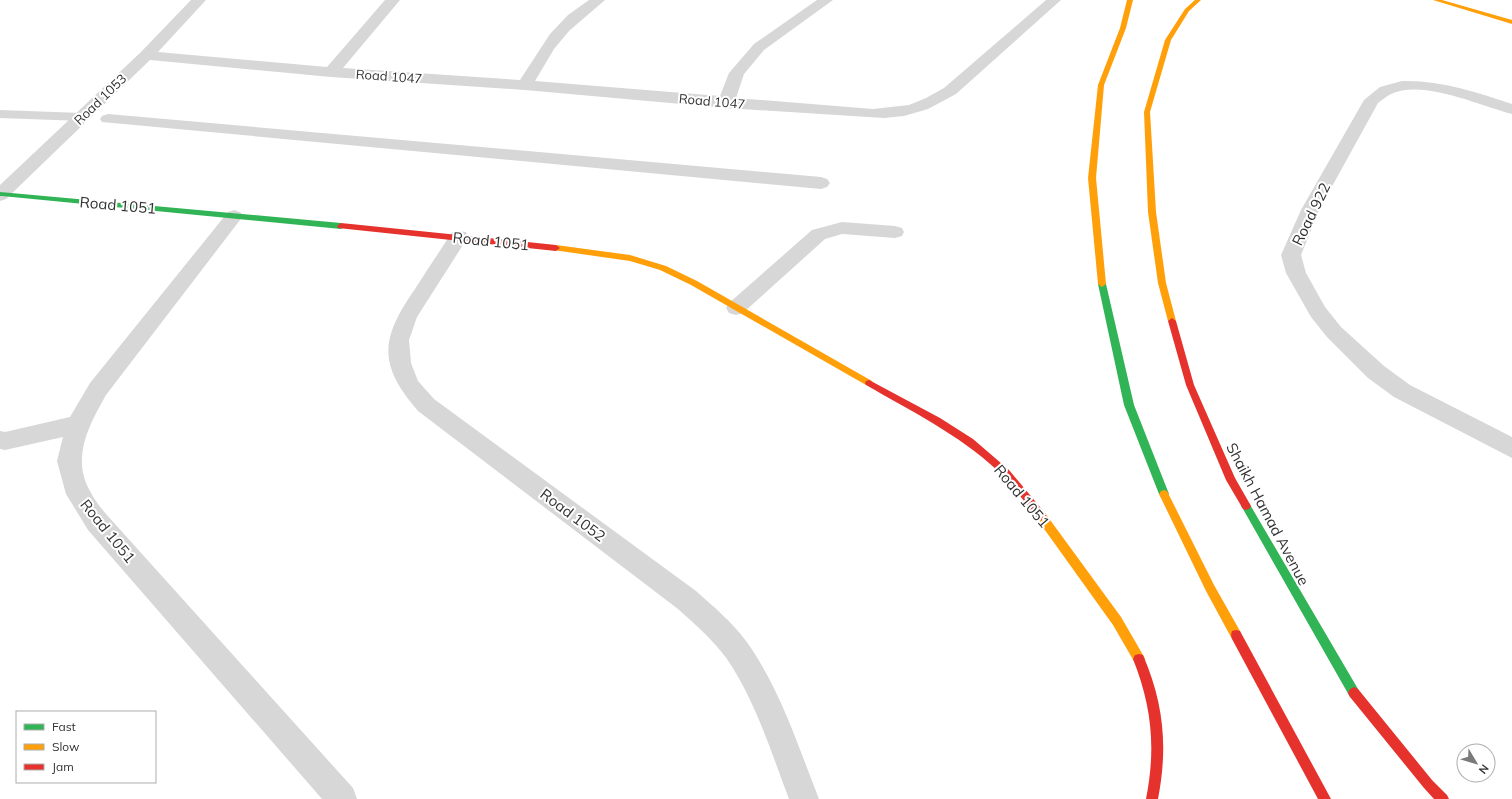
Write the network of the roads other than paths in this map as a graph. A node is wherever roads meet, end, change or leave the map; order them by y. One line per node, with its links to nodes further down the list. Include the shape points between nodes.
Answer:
1 (199, 0): 10 (street, Road 1053)
2 (393, 0): 11 (street, Road 1047)
3 (598, 0): 12 (street, via 560,29 547,46)
4 (826, 0): 13 (street, via 773,36 751,56 737,73)
5 (1054, 0): 13 (street, Road 1047, via 950,91 936,101 918,108 896,113 873,114)
6 (1130, 0): 30 (street, via 1123,28 1101,85 1092,178 1100,276 1129,405 1158,481 1210,588)
7 (1198, 0): 31 (street, Shaikh Hamad Avenue, via 1187,10 1168,40 1147,112 1152,212 1162,282 1190,385 1231,480 1349,687)
8 (1436, 0): 9 (street)
9 (1512, 22)
10 (146, 55): 11 (street, Road 1047); 16 (street, Road 1053)
11 (331, 72): 12 (street, Road 1047)
12 (525, 85): 13 (street, Road 1047)
13 (726, 103)
14 (1512, 109): 26 (street, Road 922, via 1459,92 1430,86 1405,86 1377,95 1310,210 1291,255 1296,273 1318,312 1334,332 1376,372 1402,391)
15 (0, 114): 16 (lane)
16 (82, 117): 19 (street, Road 1053)
17 (108, 118): 18 (street)
18 (821, 183)
19 (1, 195): 20 (street, Road 1051)
20 (234, 216): 22 (street, Road 1051); 24 (street, Road 1051, via 98,389)
21 (896, 232): 23 (street, via 842,228 819,234)
22 (459, 237): 23 (street, Road 1051, via 630,258 663,268); 28 (street, Road 1052, via 407,316 400,340 400,363 409,386 426,405 687,600 713,623 736,650 755,682)
23 (736, 308): 29 (street, Road 1051, via 956,432 996,464 1021,491 1122,627 1145,674 1158,725 1157,778)
24 (77, 425): 25 (street); 27 (street, Road 1051, via 69,461 78,494 97,522)
25 (0, 440)
26 (1512, 448)
27 (342, 799)
28 (804, 799)
29 (1152, 799)
30 (1325, 799)
31 (1443, 799)

